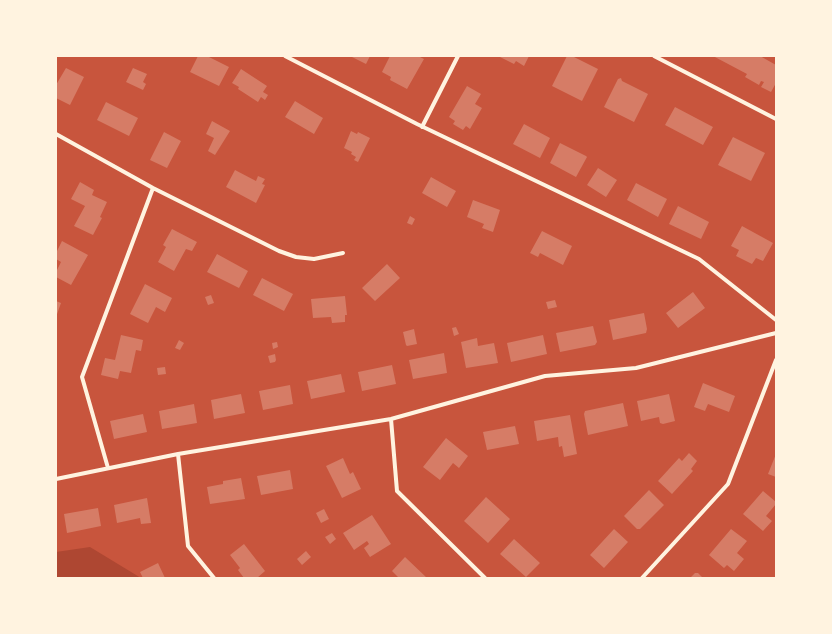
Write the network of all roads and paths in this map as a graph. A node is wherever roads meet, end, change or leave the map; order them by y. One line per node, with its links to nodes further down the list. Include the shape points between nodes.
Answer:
1 (285, 56): 5 (street)
2 (458, 56): 5 (street)
3 (654, 56): 4 (street)
4 (776, 119)
5 (422, 127): 9 (street, via 699,259)
6 (56, 134): 7 (street)
7 (153, 188): 8 (street, via 296,257 314,259); 14 (street, via 82,377)
8 (343, 253)
9 (776, 320)
10 (776, 333): 12 (street, via 636,368 545,376)
11 (776, 360): 18 (street, via 728,484)
12 (391, 419): 13 (street); 17 (street, via 397,491)
13 (178, 454): 14 (street); 16 (street, via 188,546)
14 (108, 468): 15 (street)
15 (56, 479)
16 (214, 578)
17 (485, 578)
18 (642, 578)

